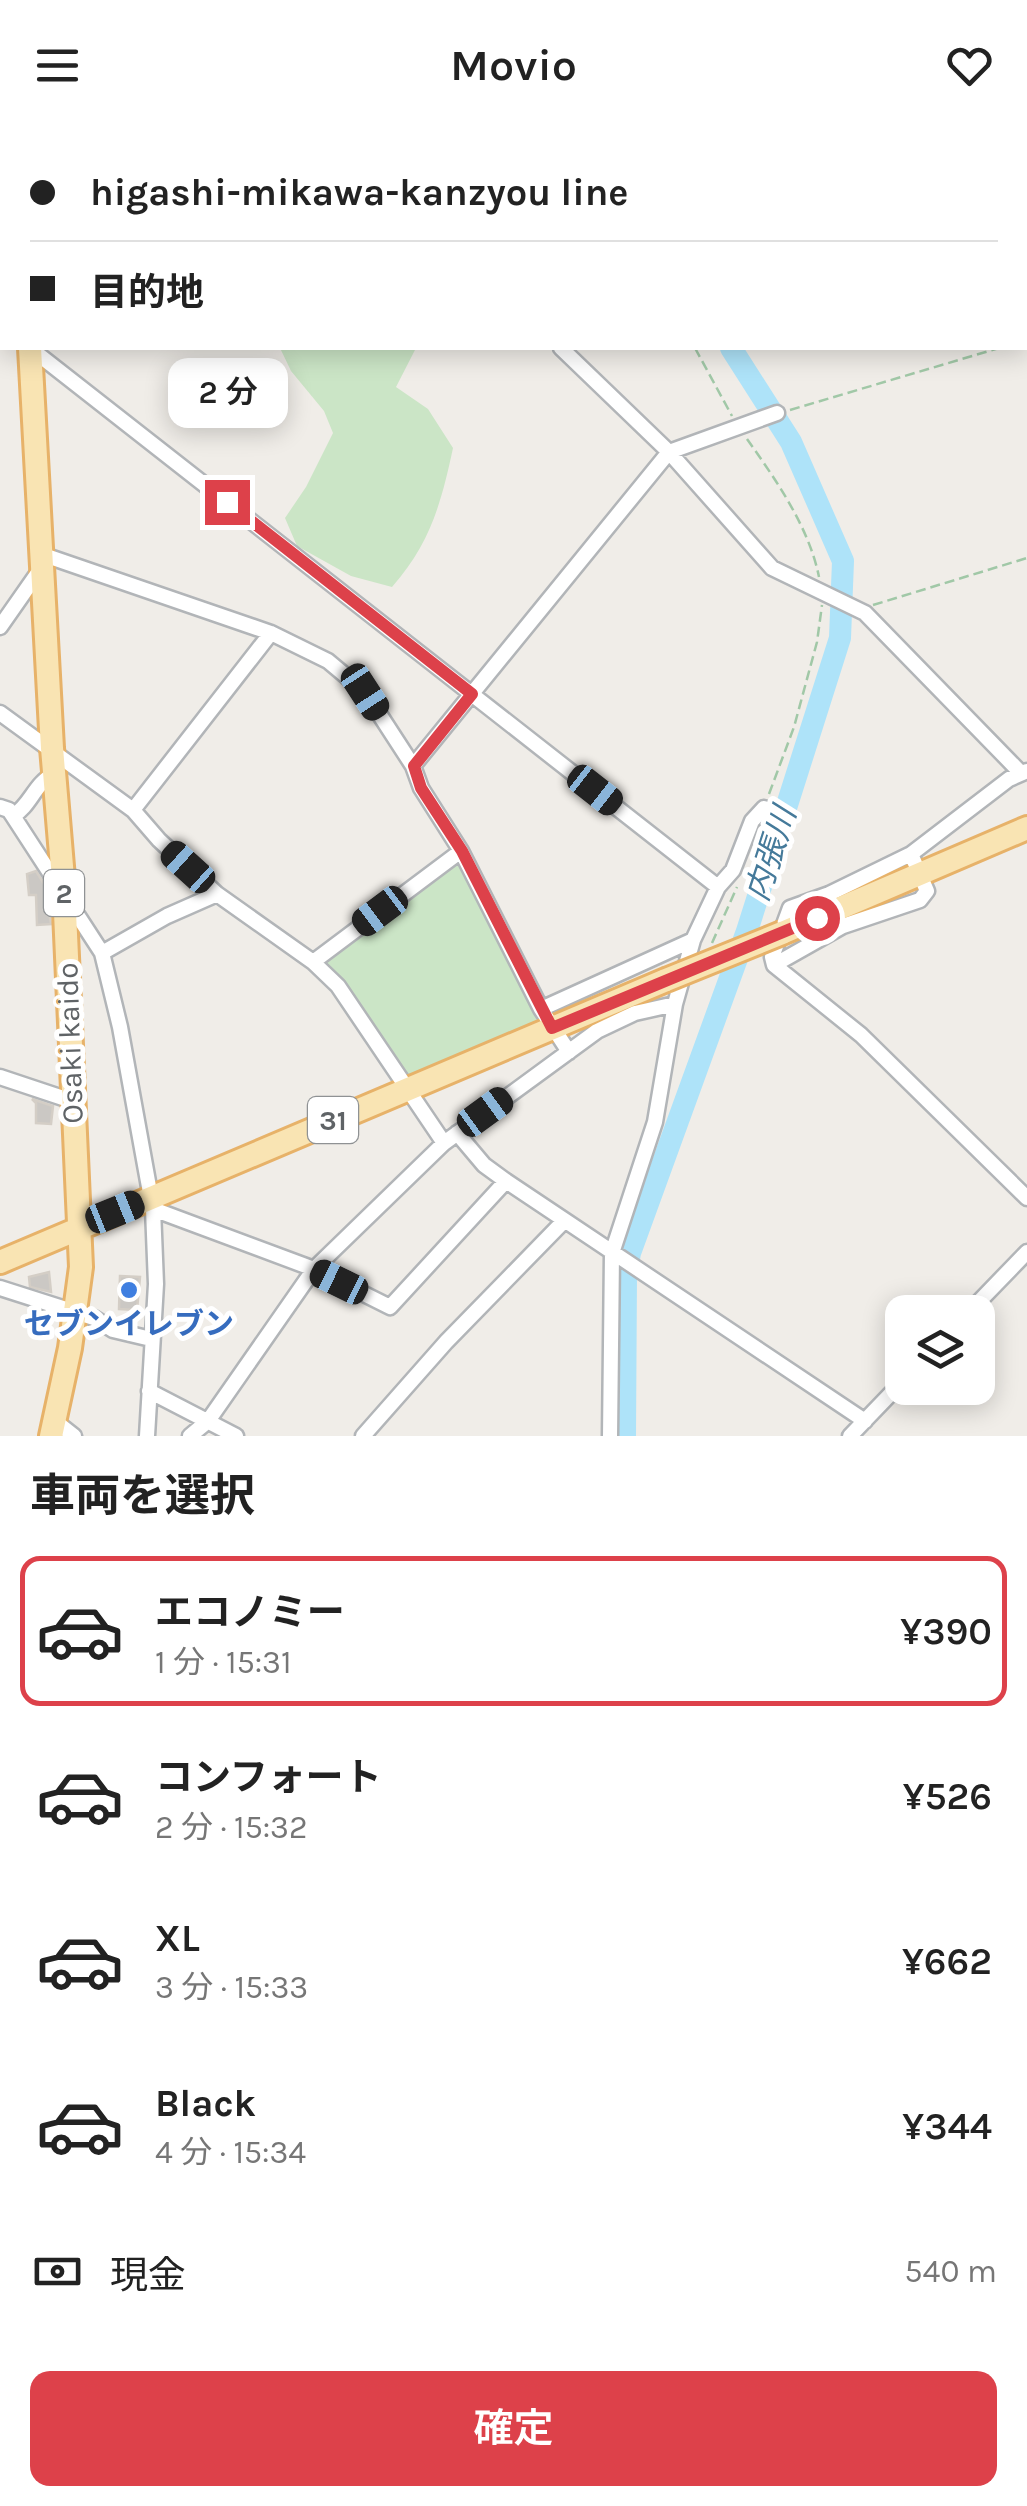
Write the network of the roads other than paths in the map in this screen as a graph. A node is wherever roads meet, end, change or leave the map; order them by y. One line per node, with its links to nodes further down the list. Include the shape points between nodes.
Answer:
1 (29, 350): 6 (main road, Osaki kaido / 2)
2 (32, 350): 9 (street)
3 (563, 350): 5 (street)
4 (777, 414): 5 (street)
5 (668, 452): 9 (street); 13 (street, via 772,568 861,610)
6 (41, 560): 7 (street); 8 (street); 11 (main road, Osaki kaido / 2)
7 (0, 627)
8 (271, 633): 12 (street, via 328,661 365,692); 17 (street)
9 (472, 694): 12 (street); 22 (street)
10 (0, 713): 11 (street)
11 (52, 748): 14 (main road, Osaki kaido / 2); 17 (street)
12 (414, 766): 20 (street)
13 (1024, 772): 21 (street, via 1008,779)
14 (54, 774): 18 (street); 23 (main road, Osaki kaido / 2)
15 (0, 807): 18 (street)
16 (764, 808): 22 (street)
17 (133, 810): 24 (street)
18 (13, 816): 23 (street)
19 (1027, 828): 21 (main road, 31)
20 (462, 851): 27 (street); 30 (street)
21 (916, 864): 28 (street, via 790,908); 28 (street, via 927,892 920,900 843,926); 30 (main road, 31, bridge, via 782,933)
22 (718, 887): 25 (street)
23 (64, 890): 26 (street); 34 (main road, Osaki kaido / 2)
24 (217, 894): 26 (street); 27 (street)
25 (693, 940): 29 (street); 30 (street)
26 (102, 953): 39 (street)
27 (313, 962): 33 (street, via 338,986)
28 (774, 965): 38 (street, via 861,1035)
29 (675, 1004): 31 (street, via 622,1019); 42 (street, via 654,1122)
30 (547, 1019): 31 (street); 33 (main road, 31)
31 (568, 1052): 35 (street)
32 (0, 1077): 34 (street)
33 (410, 1088): 36 (street); 39 (main road, 31)
34 (72, 1101): 41 (main road, Osaki kaido / 2)
35 (457, 1132): 36 (street); 37 (street)
36 (444, 1143): 45 (street)
37 (506, 1181): 40 (street); 45 (street, via 390,1307)
38 (1027, 1198)
39 (152, 1203): 41 (main road, 31); 45 (street); 49 (street)
40 (564, 1221): 42 (street); 59 (street)
41 (80, 1226): 44 (main road, 31); 48 (main road, Osaki kaido / 2)
42 (612, 1252): 53 (street); 60 (street)
43 (1027, 1252): 47 (street)
44 (0, 1262)
45 (314, 1269): 52 (street)
46 (0, 1288): 48 (street)
47 (985, 1295)
48 (75, 1312): 49 (street); 54 (main road, Osaki kaido / 2)
49 (151, 1339): 50 (street)
50 (149, 1392): 52 (street); 56 (street)
51 (885, 1400): 53 (street)
52 (208, 1421): 57 (street); 58 (street)
53 (865, 1421): 61 (street)
54 (53, 1428): 55 (street)
55 (74, 1436)
56 (147, 1436)
57 (190, 1436)
58 (236, 1436)
59 (363, 1436)
60 (610, 1436)
61 (850, 1436)

